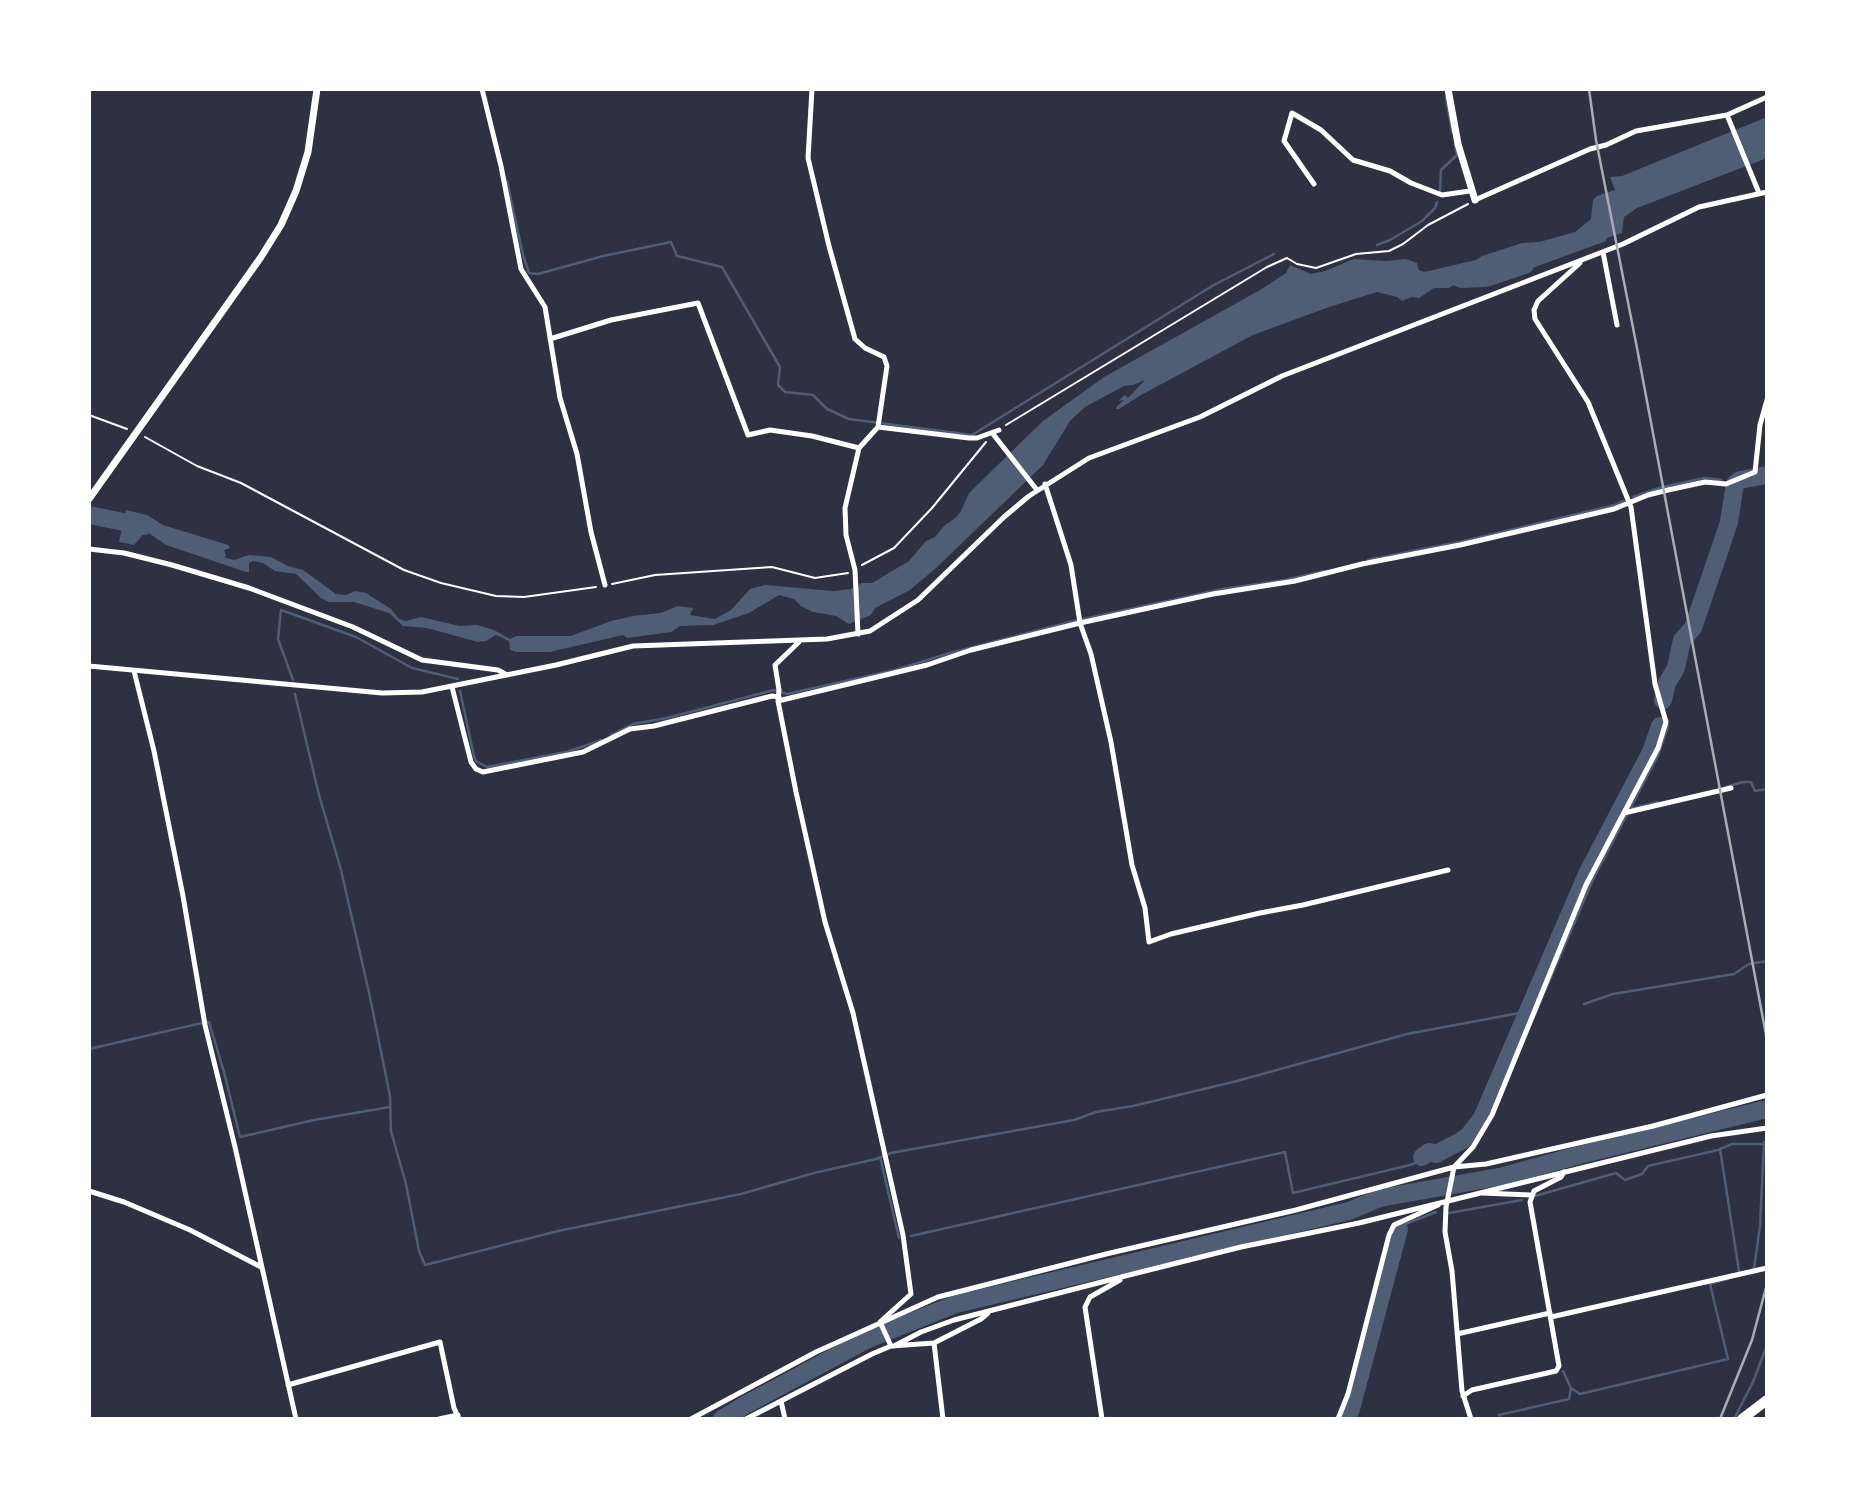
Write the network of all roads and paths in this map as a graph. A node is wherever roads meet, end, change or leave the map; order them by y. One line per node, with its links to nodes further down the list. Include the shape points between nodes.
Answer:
1 (317, 89): 19 (main road, via 309,152 281,225)
2 (482, 89): 14 (street, via 521,269 545,307)
3 (812, 89): 17 (street, via 808,158 829,246 855,339 886,362)
4 (1448, 89): 8 (main road)
5 (1767, 97): 6 (street)
6 (1728, 117): 9 (street, via 1755,184); 10 (street, via 1636,131)
7 (1314, 184): 8 (street, via 1284,141 1292,113 1321,130 1353,160 1442,195)
8 (1471, 191): 10 (main road)
9 (1764, 193): 11 (street, via 1699,207)
10 (1475, 200): 18 (path, via 1389,251 1356,254 1316,268 1287,258 1267,267)
11 (1603, 252): 12 (street); 13 (street)
12 (1582, 261): 22 (street, via 1282,376 1200,417 1088,458); 25 (street, via 1538,301 1535,319 1588,402)
13 (1616, 325)
14 (550, 339): 21 (street, via 611,320 698,303 748,435 770,430); 28 (street)
15 (1767, 400): 25 (street, via 1755,472 1726,484 1705,482)
16 (89, 415): 19 (path)
17 (878, 424): 18 (street, via 969,438); 21 (street)
18 (999, 430)
19 (136, 433): 24 (main road); 28 (path, via 404,570 442,583 496,596 524,597)
20 (994, 436): 23 (street); 27 (path, via 894,548)
21 (859, 448): 27 (street, via 845,508)
22 (1045, 484): 23 (street); 29 (street, via 1071,565)
23 (1035, 488): 30 (street, via 918,600 883,624)
24 (89, 499)
25 (1629, 503): 29 (street, via 1295,581); 38 (street, via 1655,684 1665,722 1658,748)
26 (89, 549): 34 (street, via 148,559 249,587 354,627 422,660)
27 (854, 572): 28 (path, via 815,578 772,568 655,575); 30 (street)
28 (605, 585)
29 (1080, 621): 36 (street, via 927,665); 39 (street, via 1111,742 1149,942)
30 (858, 631): 31 (street)
31 (800, 641): 34 (street, via 633,646); 36 (street, via 775,665)
32 (89, 666): 33 (street)
33 (134, 671): 35 (street, via 382,693); 48 (street, via 195,954 205,1025)
34 (507, 674): 35 (street)
35 (452, 687): 36 (street, via 471,762 483,772 583,752 630,729)
36 (779, 695): 53 (street, via 825,922 853,1013 903,1235 911,1294)
37 (1731, 788): 38 (street)
38 (1624, 813): 42 (street, via 1586,885 1492,1115 1474,1147)
39 (1448, 870)
40 (1767, 1095): 42 (street)
41 (1767, 1128): 43 (street, via 1711,1136)
42 (1453, 1171): 47 (street); 53 (street, via 938,1297)
43 (1564, 1172): 45 (street); 46 (street)
44 (89, 1191): 48 (street, via 190,1230)
45 (1478, 1192): 46 (street); 47 (street)
46 (1531, 1195): 52 (street)
47 (1448, 1198): 50 (street); 54 (street, via 1445,1232); 70 (street, via 1394,1225 1389,1235)
48 (261, 1267): 57 (street)
49 (1767, 1268): 52 (street)
50 (1129, 1275): 51 (street); 69 (street, via 1090,1297 1085,1307)
51 (990, 1311): 55 (street); 56 (street)
52 (1550, 1315): 54 (street); 58 (street, via 1559,1366 1556,1371)
53 (881, 1325): 56 (street); 65 (street, via 774,1374)
54 (1457, 1334): 58 (street)
55 (934, 1343): 56 (street); 68 (street)
56 (892, 1345): 60 (street)
57 (288, 1385): 62 (street, via 440,1342); 63 (street)
58 (1463, 1396): 71 (street)
59 (1767, 1400): 72 (highway)
60 (781, 1401): 66 (street); 67 (street)
61 (1767, 1405): 72 (highway)
62 (458, 1417): 64 (street)
63 (296, 1419)
64 (439, 1419)
65 (691, 1419)
66 (746, 1419)
67 (785, 1419)
68 (943, 1419)
69 (1101, 1419)
70 (1338, 1419)
71 (1471, 1419)
72 (1744, 1419)

